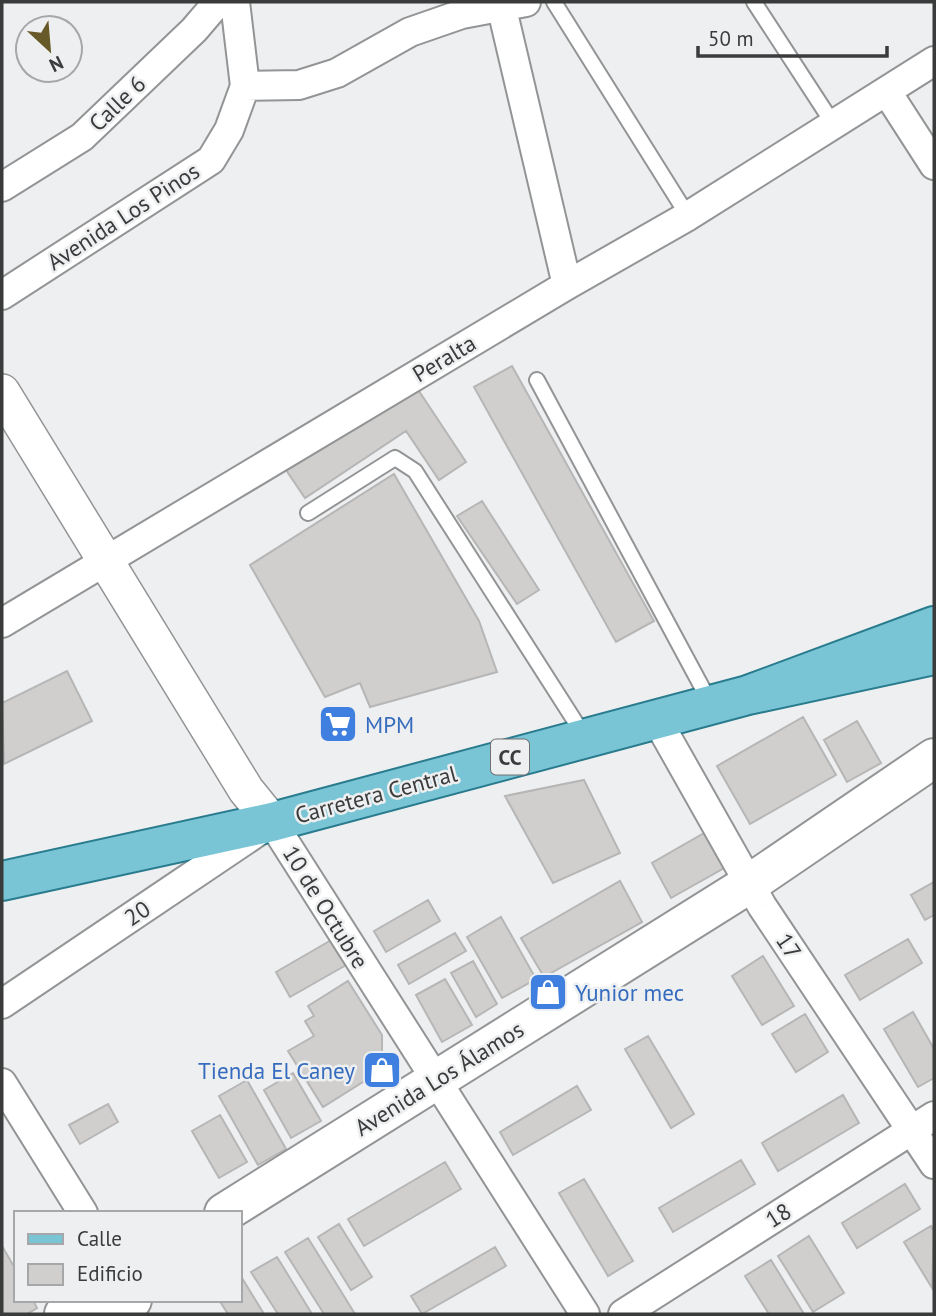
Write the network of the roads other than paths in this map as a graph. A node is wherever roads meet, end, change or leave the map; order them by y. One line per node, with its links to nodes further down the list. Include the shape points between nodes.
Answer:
1 (218, 2): 11 (street, Calle 6, via 82,136)
2 (235, 2): 7 (street, Avenida Los Pinos)
3 (554, 2): 12 (lane)
4 (754, 2): 9 (lane)
5 (514, 5): 7 (street, via 462,14 410,32 337,73 299,85); 13 (street)
6 (934, 61): 8 (street, Peralta)
7 (245, 86): 14 (street, Avenida Los Pinos, via 229,130 211,160)
8 (887, 92): 9 (street, Peralta); 10 (street)
9 (834, 125): 12 (street, Peralta)
10 (934, 164)
11 (2, 187)
12 (688, 216): 13 (street, Peralta)
13 (567, 285): 18 (street, Peralta)
14 (2, 295)
15 (537, 380): 23 (lane)
16 (2, 392): 18 (street, 10 de Octubre)
17 (308, 513): 25 (lane, via 396,458 415,471)
18 (103, 562): 19 (street, Peralta); 28 (street, 10 de Octubre, via 246,790)
19 (2, 623)
20 (934, 626): 22 (main road, Carretera Central / CC)
21 (934, 655): 22 (main road, Carretera Central / CC)
22 (748, 695): 23 (main road, Carretera Central / CC)
23 (712, 705): 24 (main road, Carretera Central / CC)
24 (657, 720): 25 (main road, Carretera Central / CC); 30 (street, 17)
25 (585, 737): 28 (main road, Carretera Central / CC)
26 (934, 758): 30 (main road, Avenida Los Álamos)
27 (934, 790): 30 (main road, Avenida Los Álamos)
28 (272, 822): 29 (main road, Carretera Central / CC); 31 (street, 20); 33 (street, 10 de Octubre)
29 (2, 881)
30 (755, 895): 33 (main road, Avenida Los Álamos); 34 (street, 17)
31 (2, 1004)
32 (2, 1083): 36 (street)
33 (443, 1091): 37 (main road, Avenida Los Álamos); 38 (main road, Avenida Los Álamos); 43 (street, 10 de Octubre)
34 (924, 1123): 35 (street, 17); 44 (street, 18)
35 (934, 1164)
36 (82, 1211)
37 (227, 1211)
38 (242, 1232)
39 (83, 1302): 41 (main road)
40 (132, 1302): 42 (main road)
41 (64, 1314)
42 (111, 1314)
43 (585, 1314)
44 (623, 1314)

